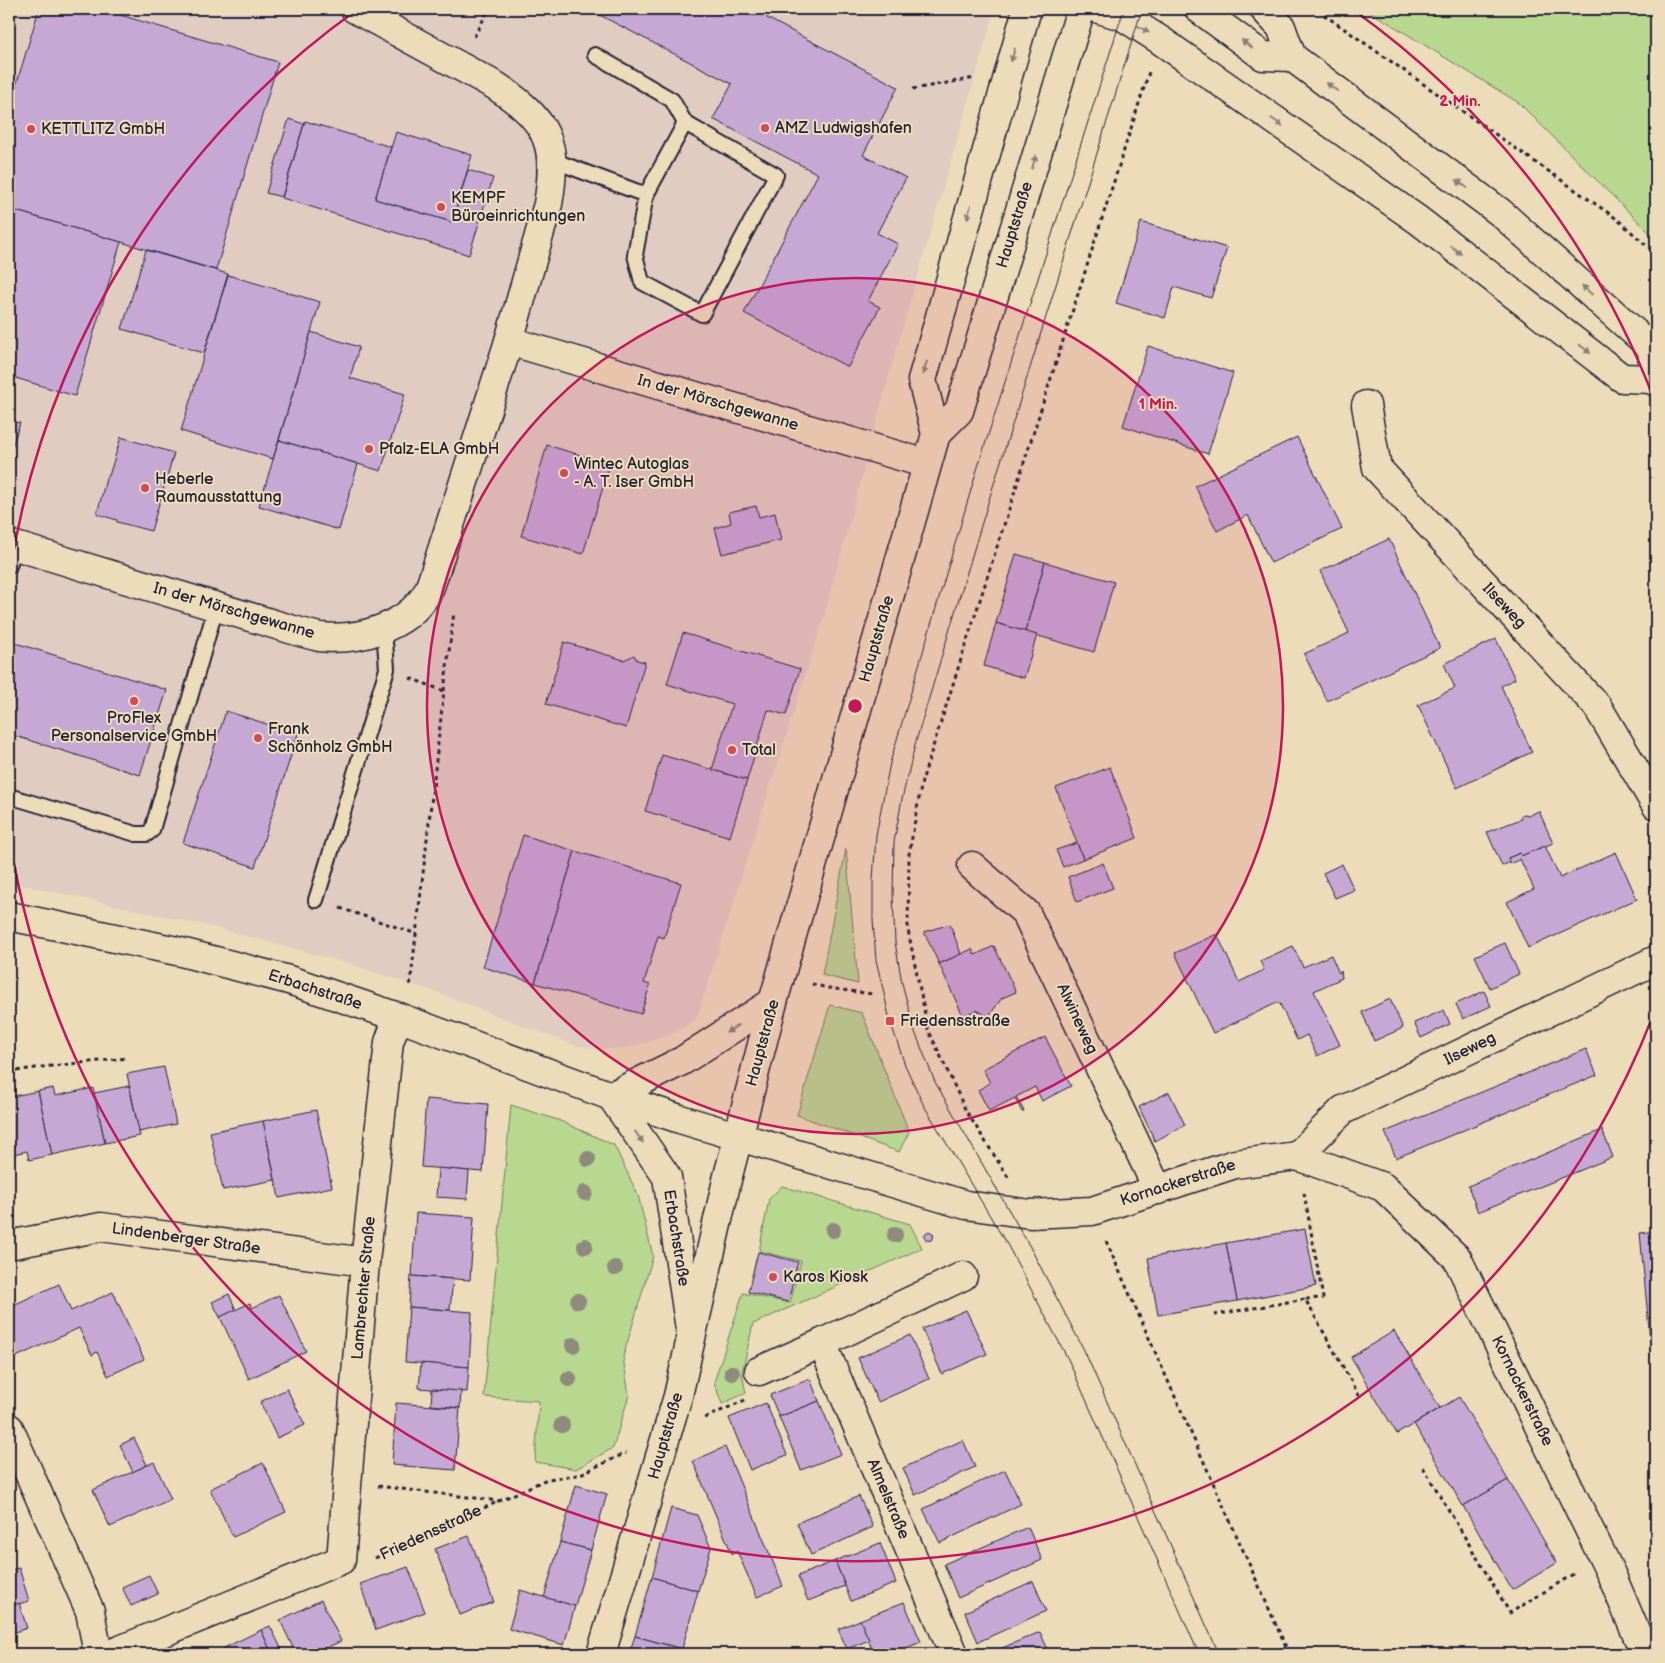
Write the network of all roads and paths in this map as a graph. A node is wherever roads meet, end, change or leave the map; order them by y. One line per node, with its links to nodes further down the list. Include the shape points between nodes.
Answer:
1 (355, 9): 14 (street, In der Mörschgewanne, via 515,98 540,124)
2 (1027, 9): 20 (street, one-way to 20, via 922,380)
3 (1081, 9): 20 (street, Hauptstraße, one-way to 3, via 959,411)
4 (1099, 9): 8 (street, one-way to 8, via 1122,16)
5 (1200, 9): 10 (street, one-way to 5, via 1263,56)
6 (1264, 9): 10 (street, via 1281,27)
7 (1318, 9): 16 (path, via 1617,219)
8 (1160, 40): 18 (street, one-way to 18, via 1418,220 1622,378); 44 (path, via 922,781 909,854 908,930 928,1029 966,1111)
9 (595, 55): 13 (lane, via 672,100)
10 (1292, 57): 18 (street, one-way to 10, via 1652,348 1501,213)
11 (978, 78): 12 (path)
12 (913, 89)
13 (685, 124): 15 (lane); 15 (lane, via 776,175 702,314 642,282 635,255)
14 (552, 160): 15 (lane); 17 (street, In der Mörschgewanne, via 548,204)
15 (646, 195)
16 (1656, 254)
17 (509, 341): 21 (street, In der Mörschgewanne); 24 (street, In der Mörschgewanne, via 427,593 401,619)
18 (1655, 381)
19 (1366, 405): 27 (street, Ilseweg, via 1377,468 1597,706)
20 (936, 434): 21 (street, Hauptstraße)
21 (927, 464): 33 (street, Hauptstraße)
22 (11, 552): 23 (street, In der Mörschgewanne)
23 (216, 607): 24 (street, In der Mörschgewanne, via 319,636 342,638); 26 (lane, via 152,830 147,834 136,834)
24 (384, 628): 25 (lane)
25 (387, 669): 29 (lane); 31 (path, via 444,691)
26 (9, 796)
27 (1656, 805)
28 (972, 866): 42 (street, Alwineweg, via 1026,913)
29 (316, 900): 31 (path)
30 (9, 916): 36 (street, Erbachstraße, via 177,951 288,980)
31 (417, 934): 36 (path, via 410,990)
32 (1656, 960): 41 (street, Ilseweg, via 1343,1110)
33 (781, 975): 34 (path, via 827,988); 35 (street, Hauptstraße)
34 (873, 994)
35 (773, 1002): 39 (street, one-way to 39, via 682,1061); 40 (street, Hauptstraße)
36 (398, 1017): 39 (street, Erbachstraße); 46 (street, Lambrechter Straße, via 389,1042)
37 (128, 1058): 38 (path)
38 (9, 1072)
39 (611, 1096): 40 (street, Erbachstraße); 50 (street, Erbachstraße, one-way to 50, via 667,1177)
40 (738, 1136): 44 (street, Kornackerstraße, via 966,1205); 50 (street, Hauptstraße)
41 (1297, 1156): 42 (street, Kornackerstraße, via 1235,1164); 48 (path, via 1323,1298); 59 (street, Kornackerstraße, via 1383,1187 1457,1258)
42 (1158, 1190): 43 (street, Kornackerstraße)
43 (1092, 1211): 44 (street, Kornackerstraße); 65 (path)
44 (1030, 1214)
45 (9, 1245): 46 (street, Lindenberger Straße, via 101,1227)
46 (365, 1262): 57 (street, Lambrechter Straße)
47 (963, 1276): 51 (street)
48 (1305, 1299): 49 (path); 53 (path)
49 (1214, 1316)
50 (691, 1337): 55 (street, Hauptstraße)
51 (822, 1343): 52 (street); 64 (street, Almelstraße)
52 (759, 1371): 55 (path, Friedensstraße, via 756,1395)
53 (1361, 1399)
54 (9, 1428): 61 (street, via 90,1611)
55 (666, 1436): 58 (path, Friedensstraße, via 578,1475 547,1479); 63 (street, Hauptstraße)
56 (1423, 1467): 59 (path, via 1510,1613)
57 (347, 1482): 58 (path); 60 (street, Lambrechter Straße)
58 (499, 1501): 60 (path, Friedensstraße, via 370,1561)
59 (1602, 1556): 66 (street, Kornackerstraße)
60 (341, 1560): 62 (street)
61 (98, 1654)
62 (110, 1654)
63 (601, 1654)
64 (954, 1654)
65 (1288, 1654)
66 (1644, 1654)

